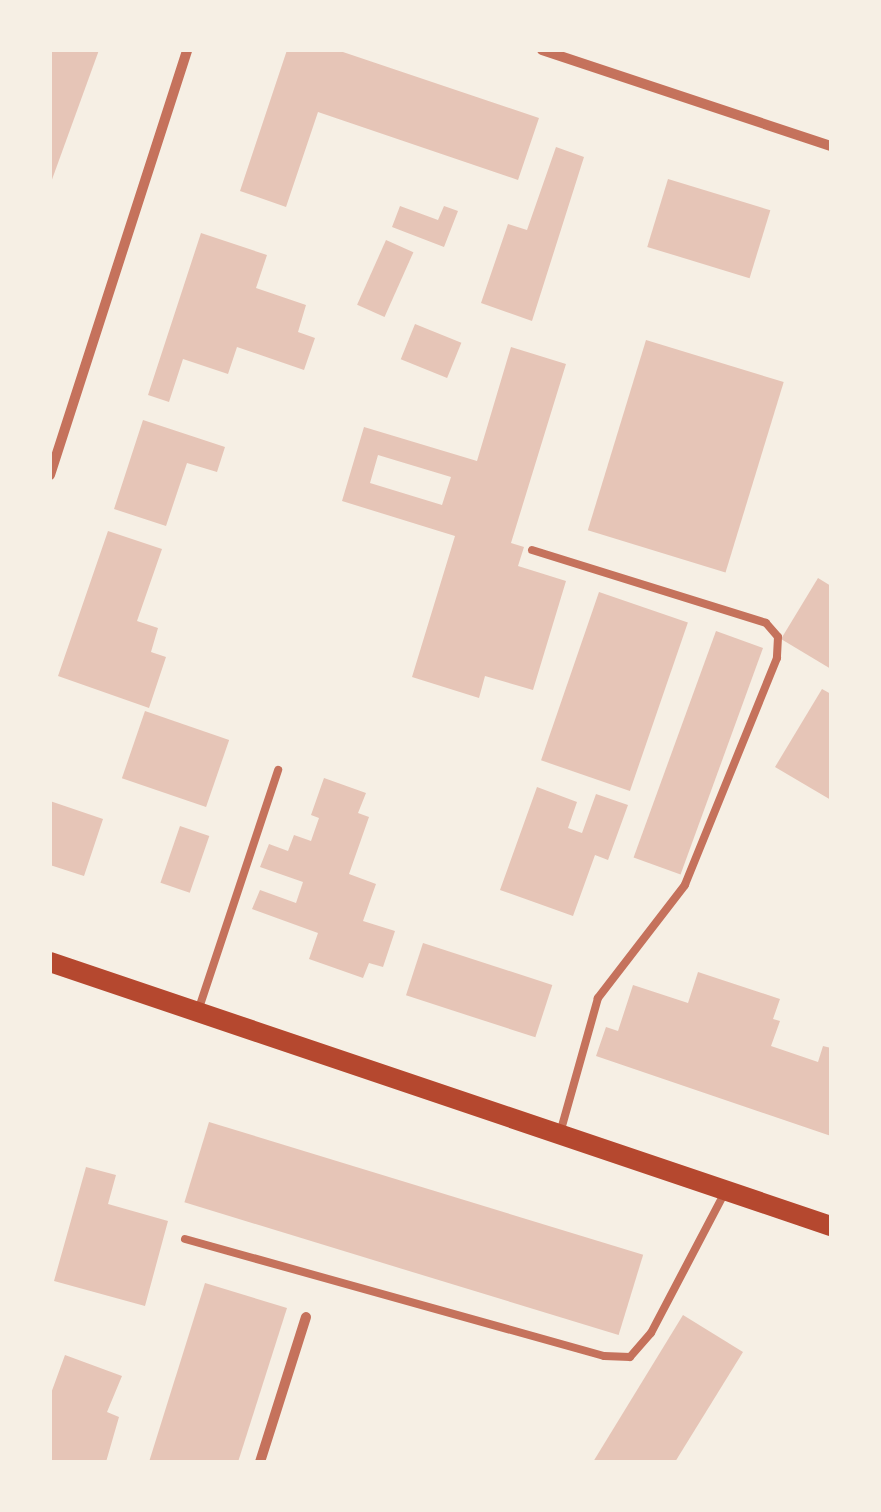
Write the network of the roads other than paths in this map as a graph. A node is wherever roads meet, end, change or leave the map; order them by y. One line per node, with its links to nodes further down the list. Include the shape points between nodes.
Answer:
1 (187, 50): 4 (street)
2 (542, 50): 3 (street)
3 (831, 146)
4 (50, 475)
5 (532, 550): 9 (lane, via 766,623 778,637 777,658 684,885 598,998)
6 (278, 770): 8 (lane)
7 (50, 962): 8 (main road)
8 (197, 1012): 9 (main road)
9 (559, 1134): 10 (main road)
10 (726, 1190): 11 (main road); 12 (lane, via 651,1334 630,1357 604,1356)
11 (831, 1226)
12 (184, 1239)
13 (306, 1317): 14 (street)
14 (260, 1462)

